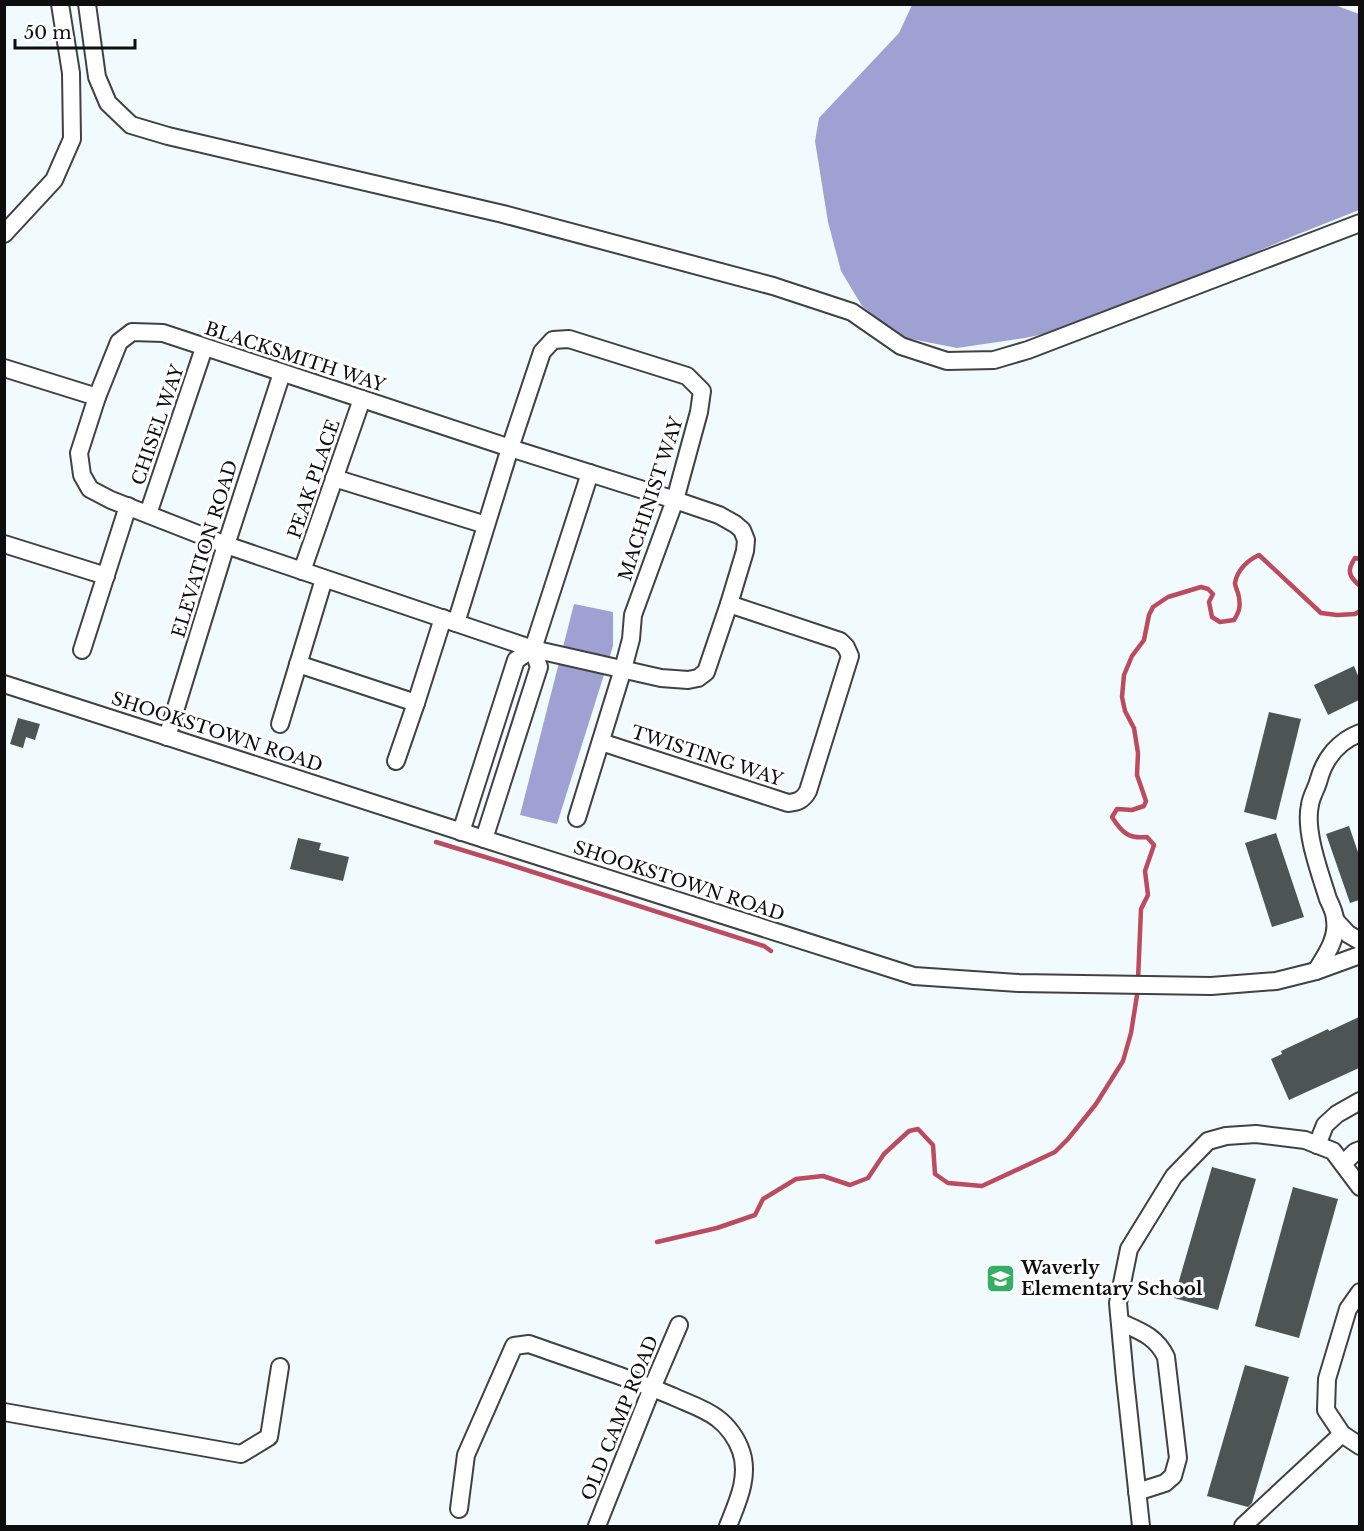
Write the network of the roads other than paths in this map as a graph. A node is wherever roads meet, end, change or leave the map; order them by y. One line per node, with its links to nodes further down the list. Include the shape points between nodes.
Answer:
1 (60, 4): 4 (street, via 71,73 72,139 54,180)
2 (87, 4): 3 (street, via 97,77 108,103 131,125 503,214 773,286 852,312 901,346 947,361 994,360 1028,350)
3 (1359, 223)
4 (4, 234)
5 (204, 348): 7 (street, BLACKSMITH WAY); 8 (street, BLACKSMITH WAY, via 163,333 132,332 120,342); 15 (street, CHISEL WAY)
6 (4, 368): 8 (street)
7 (282, 372): 9 (street, BLACKSMITH WAY); 18 (street, ELEVATION ROAD)
8 (97, 397): 14 (street, BLACKSMITH WAY, via 80,453 82,475 90,489)
9 (362, 399): 10 (street, BLACKSMITH WAY); 12 (street, PEAK PLACE)
10 (510, 447): 11 (street, BLACKSMITH WAY); 13 (street, MACHINIST WAY, via 542,352 553,340 569,339 687,376 702,391); 16 (street, MACHINIST WAY)
11 (590, 473): 13 (street, BLACKSMITH WAY); 24 (street)
12 (334, 478): 16 (street); 19 (street, PEAK PLACE)
13 (675, 500): 22 (street, BLACKSMITH WAY, via 719,515 742,530 745,551); 27 (street, MACHINIST WAY, via 633,615)
14 (128, 506): 15 (street, BLACKSMITH WAY); 20 (street)
15 (148, 514): 18 (street, BLACKSMITH WAY)
16 (486, 525): 23 (street, MACHINIST WAY)
17 (4, 544): 20 (street)
18 (226, 545): 19 (street, BLACKSMITH WAY); 32 (street, ELEVATION ROAD)
19 (302, 571): 21 (street, BLACKSMITH WAY)
20 (106, 576): 25 (street)
21 (324, 579): 23 (street, BLACKSMITH WAY); 26 (street)
22 (729, 604): 27 (street, BLACKSMITH WAY, via 709,665 698,678 661,678); 33 (street, TWISTING WAY, via 840,641 850,656 804,798 788,803)
23 (449, 621): 24 (street, BLACKSMITH WAY); 29 (street, MACHINIST WAY)
24 (533, 649): 27 (street, BLACKSMITH WAY); 36 (street, via 516,660); 37 (street, via 539,667)
25 (82, 650)
26 (297, 664): 29 (street); 30 (street)
27 (623, 669): 33 (street, MACHINIST WAY)
28 (4, 684): 32 (street, SHOOKSTOWN ROAD)
29 (416, 703): 34 (street, MACHINIST WAY)
30 (280, 724)
31 (1359, 733): 38 (street, via 1341,742 1328,758 1308,817)
32 (167, 737): 36 (street, SHOOKSTOWN ROAD)
33 (601, 742): 35 (street, MACHINIST WAY)
34 (396, 761)
35 (577, 818)
36 (461, 832): 37 (street, SHOOKSTOWN ROAD)
37 (483, 839): 41 (street, SHOOKSTOWN ROAD, via 915,976 1019,983 1211,986 1276,981)
38 (1336, 921): 39 (street); 41 (street, via 1329,951)
39 (1359, 941)
40 (1359, 955): 41 (street, SHOOKSTOWN ROAD)
41 (1316, 971)
42 (1359, 1101): 43 (street, via 1325,1125)
43 (1317, 1145): 45 (street, via 1334,1151); 48 (street, via 1256,1134 1208,1141 1174,1176 1129,1249 1118,1303)
44 (1359, 1150): 45 (street)
45 (1343, 1164): 46 (street)
46 (1359, 1187)
47 (1359, 1292): 53 (street, via 1348,1309 1327,1379 1326,1410)
48 (1120, 1322): 55 (street); 55 (street, via 1150,1337 1166,1357 1178,1458 1173,1476)
49 (679, 1325): 51 (street, OLD CAMP ROAD)
50 (280, 1367): 52 (street, via 269,1437 241,1454)
51 (652, 1388): 56 (street, via 529,1344 514,1346 466,1455); 57 (street, OLD CAMP ROAD); 58 (street, via 704,1410 734,1435 744,1468 741,1491)
52 (4, 1412)
53 (1342, 1434): 54 (street); 60 (street)
54 (1359, 1446)
55 (1137, 1492): 59 (street)
56 (459, 1509)
57 (597, 1527)
58 (728, 1527)
59 (1142, 1527)
60 (1243, 1527)

